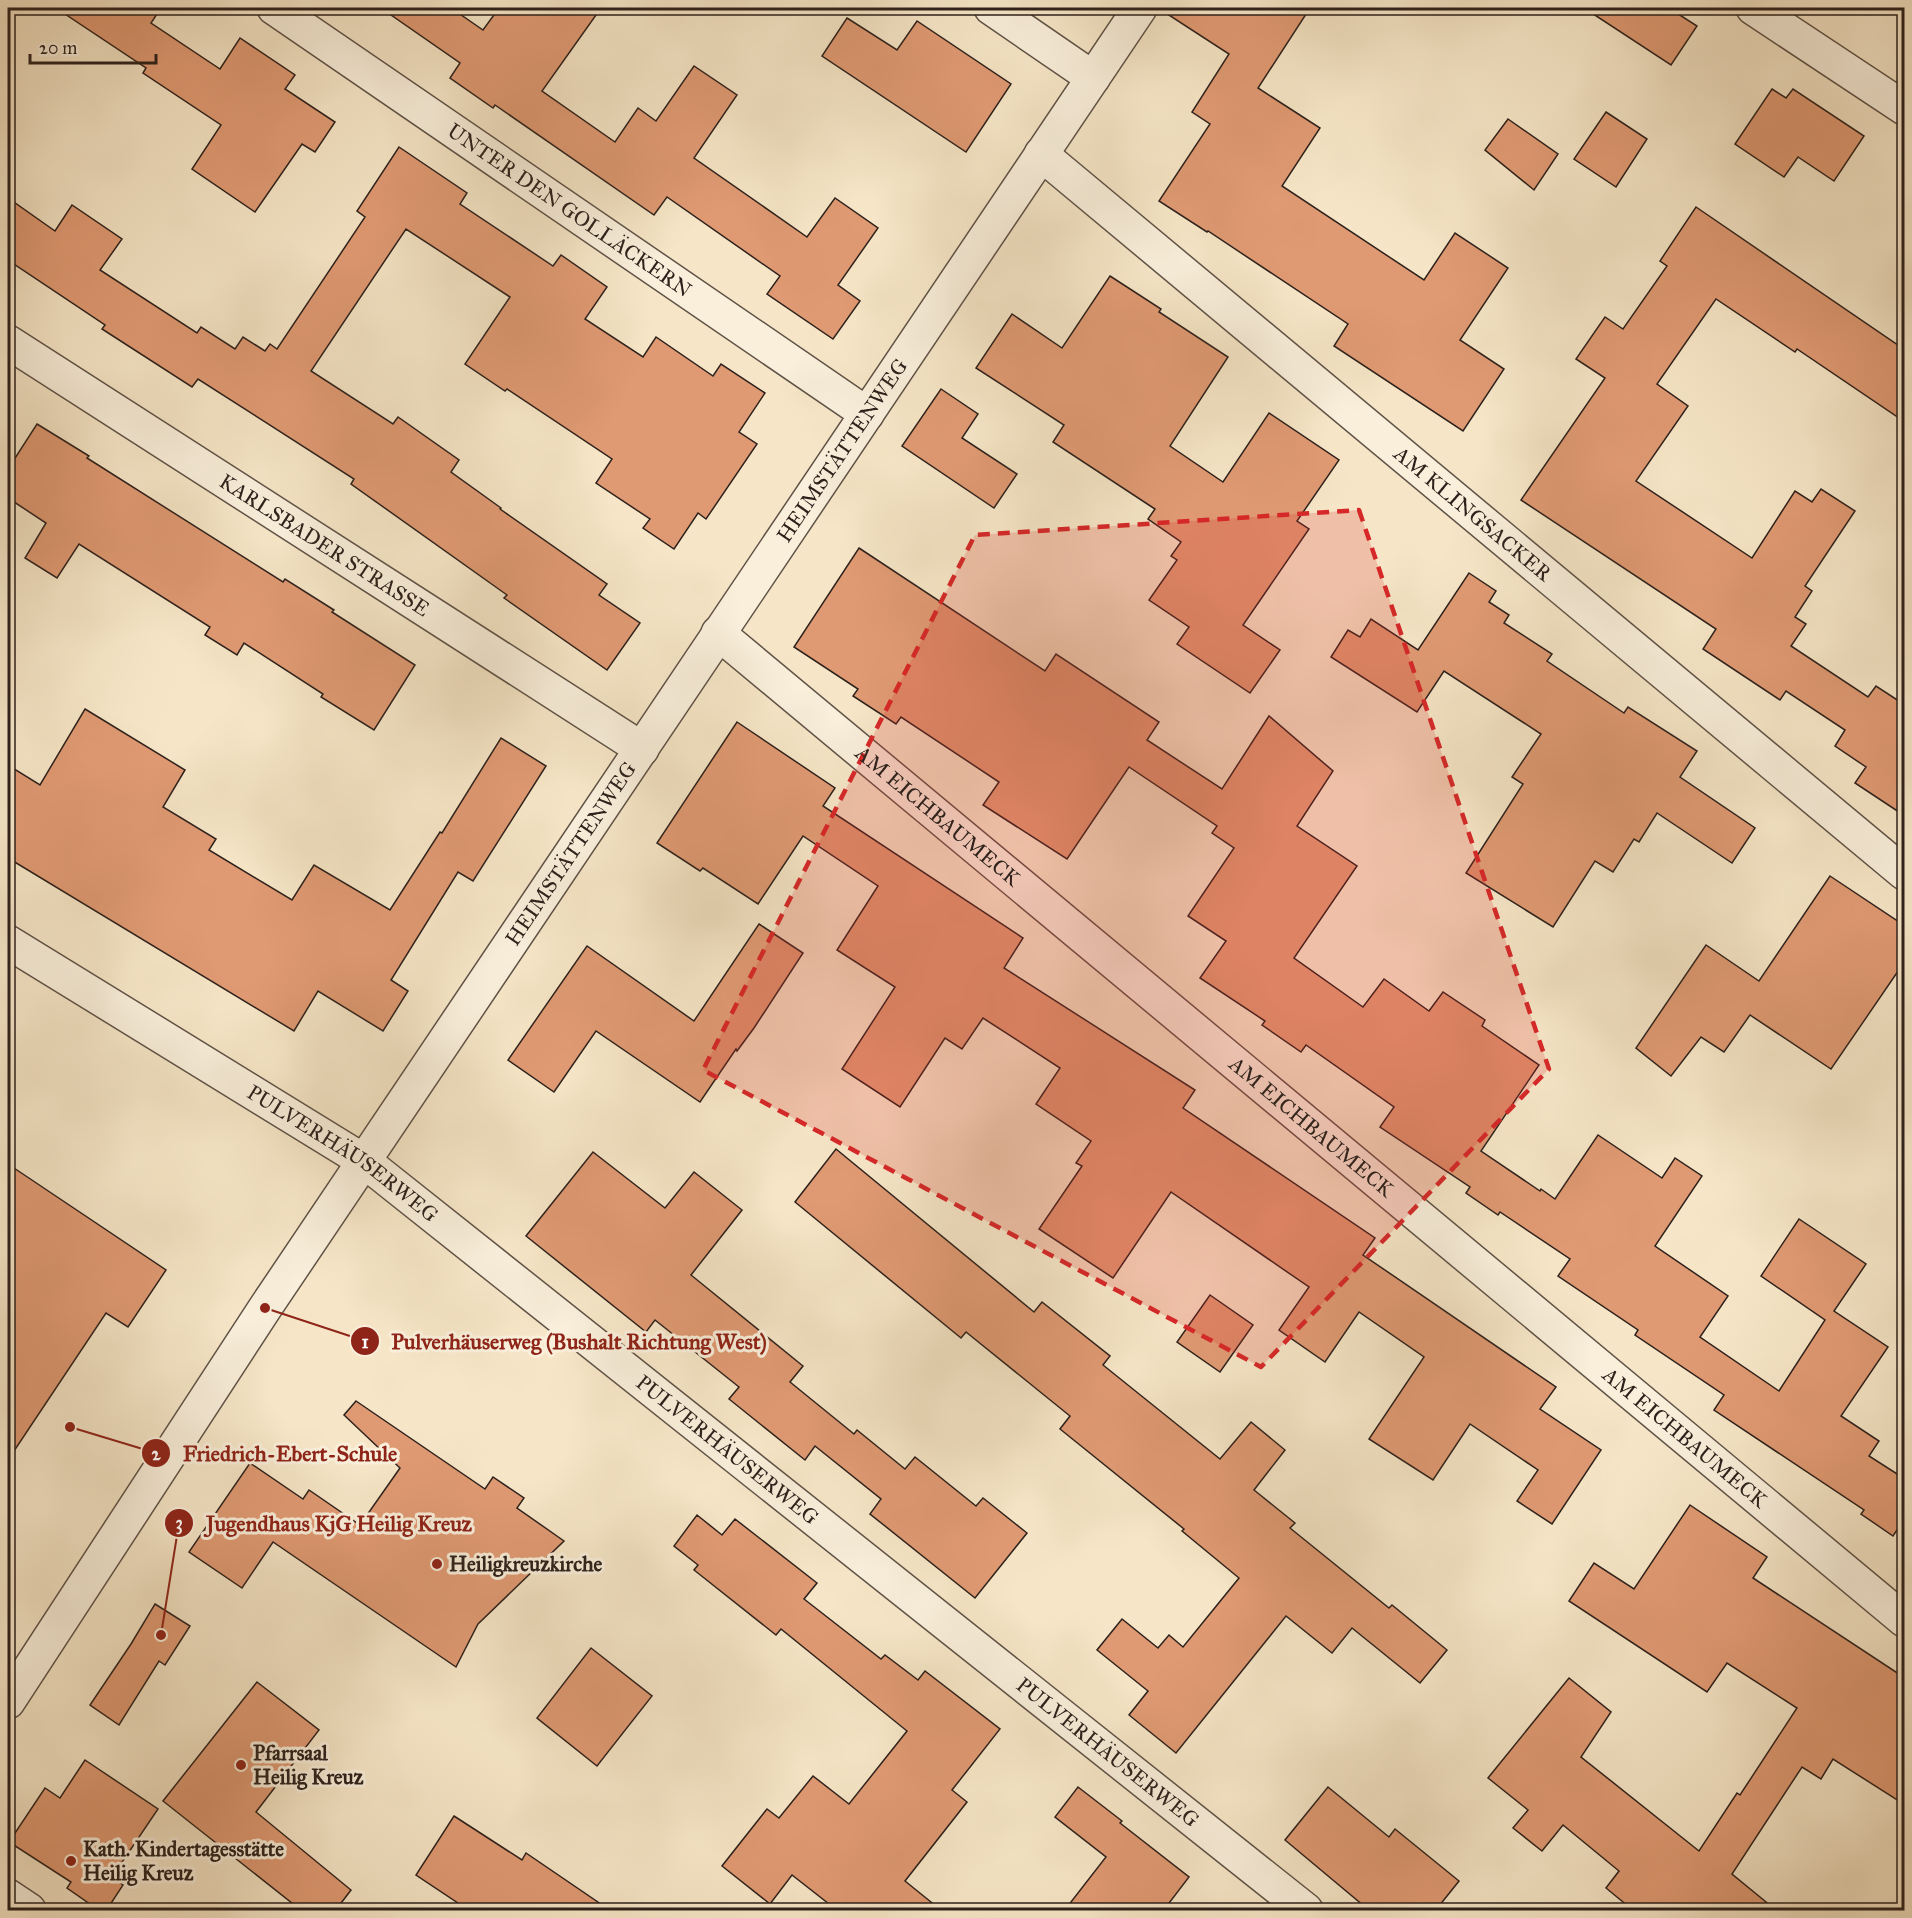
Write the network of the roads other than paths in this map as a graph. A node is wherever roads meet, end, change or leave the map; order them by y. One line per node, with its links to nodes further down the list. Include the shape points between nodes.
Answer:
1 (274, 8): 9 (street, UNTER DEN GOLLÄCKERN)
2 (991, 8): 5 (street)
3 (1140, 8): 5 (street, HEIMSTÄTTENWEG)
4 (1753, 8): 6 (street)
5 (1093, 78): 7 (street, HEIMSTÄTTENWEG)
6 (1905, 108)
7 (1041, 154): 9 (street, HEIMSTÄTTENWEG); 12 (street, AM KLINGSACKER)
8 (8, 342): 11 (street, KARLSBADER STRASSE)
9 (867, 414): 10 (street, HEIMSTÄTTENWEG)
10 (718, 633): 11 (street, HEIMSTÄTTENWEG); 15 (street, AM EICHBAUMECK)
11 (642, 748): 14 (street, HEIMSTÄTTENWEG)
12 (1905, 873)
13 (8, 942): 14 (street, PULVERHÄUSERWEG)
14 (364, 1161): 16 (street, HEIMSTÄTTENWEG); 19 (street, PULVERHÄUSERWEG)
15 (1905, 1620)
16 (8, 1702)
17 (8, 1896): 18 (street)
18 (29, 1911)
19 (1306, 1911)

